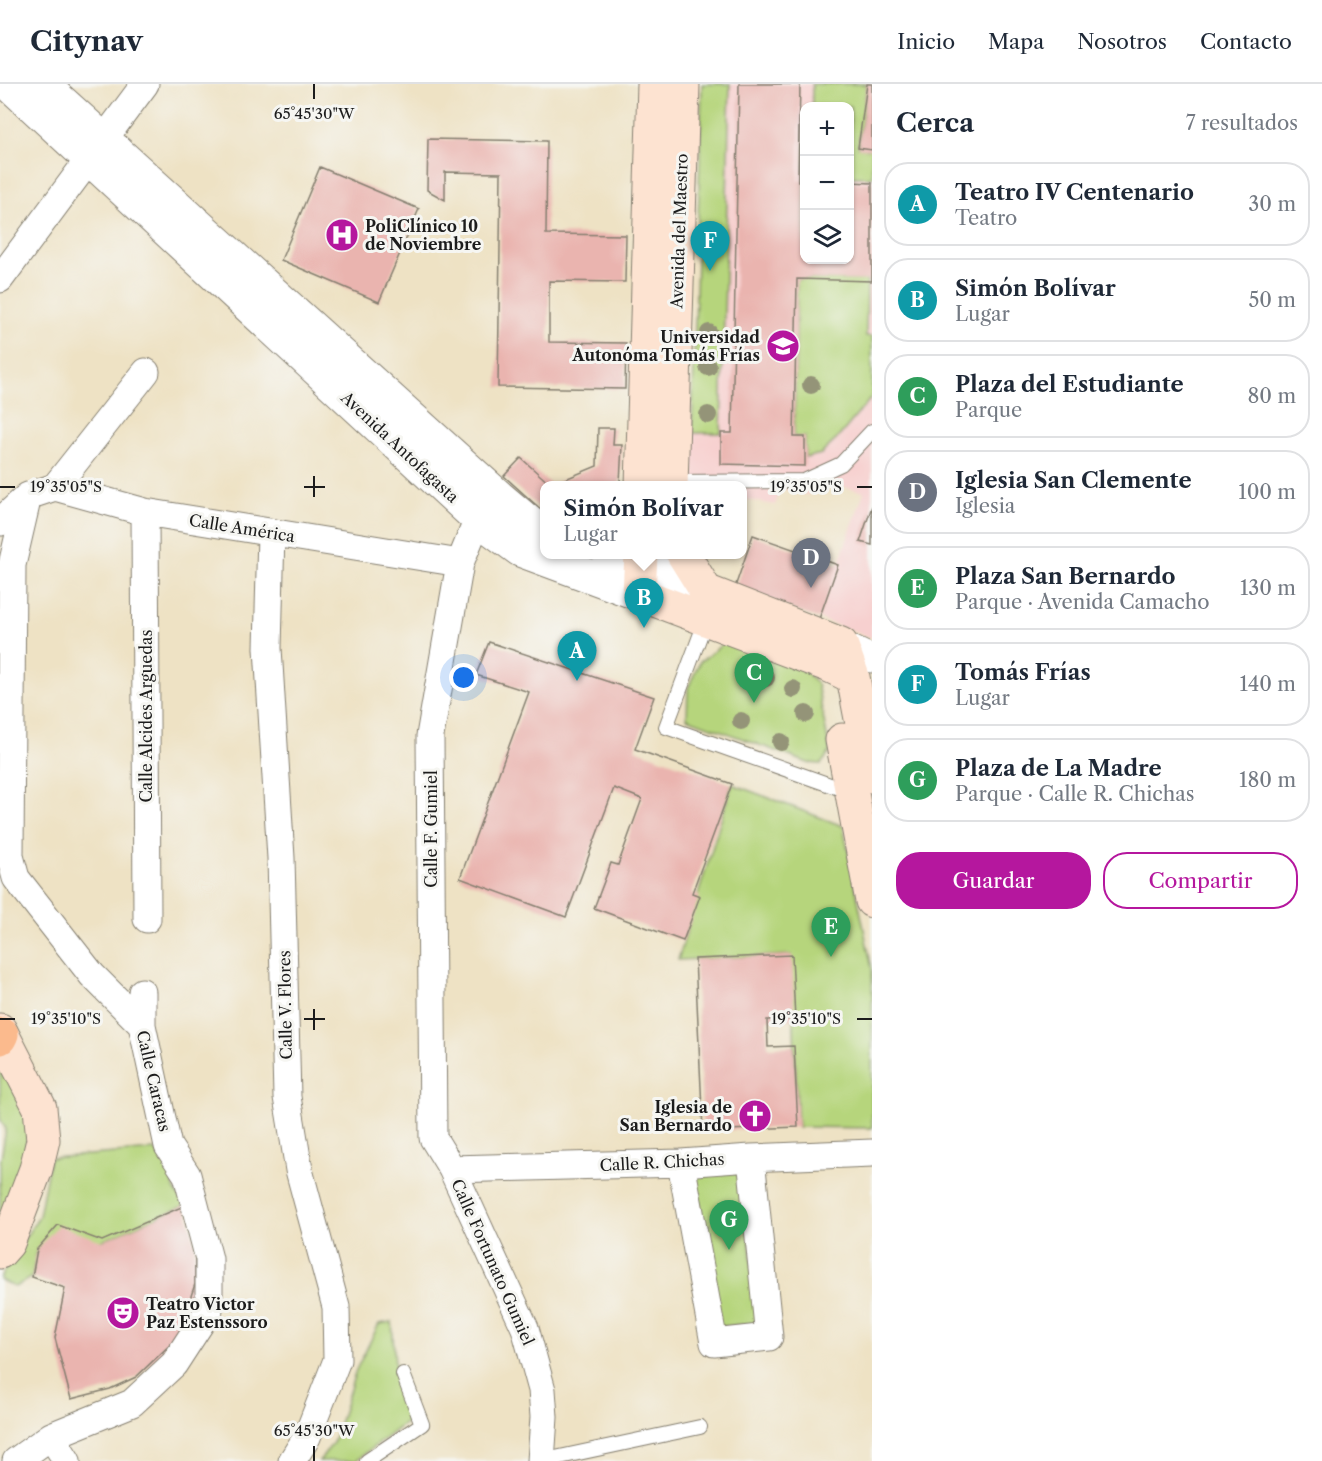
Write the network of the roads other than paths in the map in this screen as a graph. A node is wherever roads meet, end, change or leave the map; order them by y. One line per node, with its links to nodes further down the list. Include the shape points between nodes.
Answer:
1 (9, 84): 6 (street, Avenida Antofagasta)
2 (42, 84): 6 (street, Avenida Antofagasta)
3 (145, 84): 6 (street)
4 (654, 84): 10 (main road, Avenida del Maestro)
5 (683, 84): 11 (main road, Avenida del Maestro)
6 (96, 150): 7 (street); 15 (street, Avenida Antofagasta)
7 (0, 279)
8 (146, 372): 13 (street)
9 (872, 431): 12 (lane, via 841,464 804,481)
10 (662, 481)
11 (662, 481)
12 (747, 483)
13 (55, 487): 14 (street); 16 (street, Calle América)
14 (28, 496): 17 (street); 32 (street, Calle Caracas, via 12,565 10,856 16,878 92,975)
15 (489, 508): 18 (street, Avenida Antofagasta); 20 (street, Avenida Antofagasta, via 520,550); 24 (street, Calle F. Gumiel)
16 (145, 512): 19 (street, Calle América); 30 (street, Calle Alcides Arguedas)
17 (0, 522)
18 (540, 528)
19 (271, 533): 24 (street, Calle América); 44 (street, Calle V. Flores, via 268,648 282,858 287,1097 299,1170 336,1307 338,1360 307,1437)
20 (540, 554)
21 (569, 559): 25 (street, Avenida Antofagasta)
22 (616, 559): 25 (street, Avenida Antofagasta)
23 (684, 559): 26 (main road)
24 (460, 563): 37 (street, Calle F. Gumiel, via 430,736 433,1138)
25 (640, 572): 26 (street, Avenida Antofagasta)
26 (706, 605): 27 (main road, Avenida Antofagasta); 28 (lane, via 666,728)
27 (853, 664): 28 (main road)
28 (862, 785): 29 (main road)
29 (872, 901)
30 (147, 919)
31 (142, 992): 32 (street)
32 (142, 1024): 41 (street, Calle Caracas, via 168,1146 187,1175 209,1259 209,1311 174,1364 132,1403)
33 (1, 1034): 38 (main road, via 40,1108 43,1140 8,1243)
34 (872, 1153): 35 (street, Calle R. Chichas)
35 (751, 1158): 36 (street, Calle R. Chichas); 36 (street, via 770,1336 714,1343)
36 (681, 1163): 37 (street, Calle R. Chichas)
37 (452, 1169): 46 (street, Calle Fortunato Gumiel, via 525,1328 542,1390)
38 (0, 1252)
39 (403, 1374): 45 (lane, via 422,1424)
40 (700, 1427): 46 (lane)
41 (51, 1436): 42 (street, Calle Caracas); 43 (street)
42 (16, 1461)
43 (67, 1461)
44 (292, 1461)
45 (367, 1461)
46 (541, 1461)

